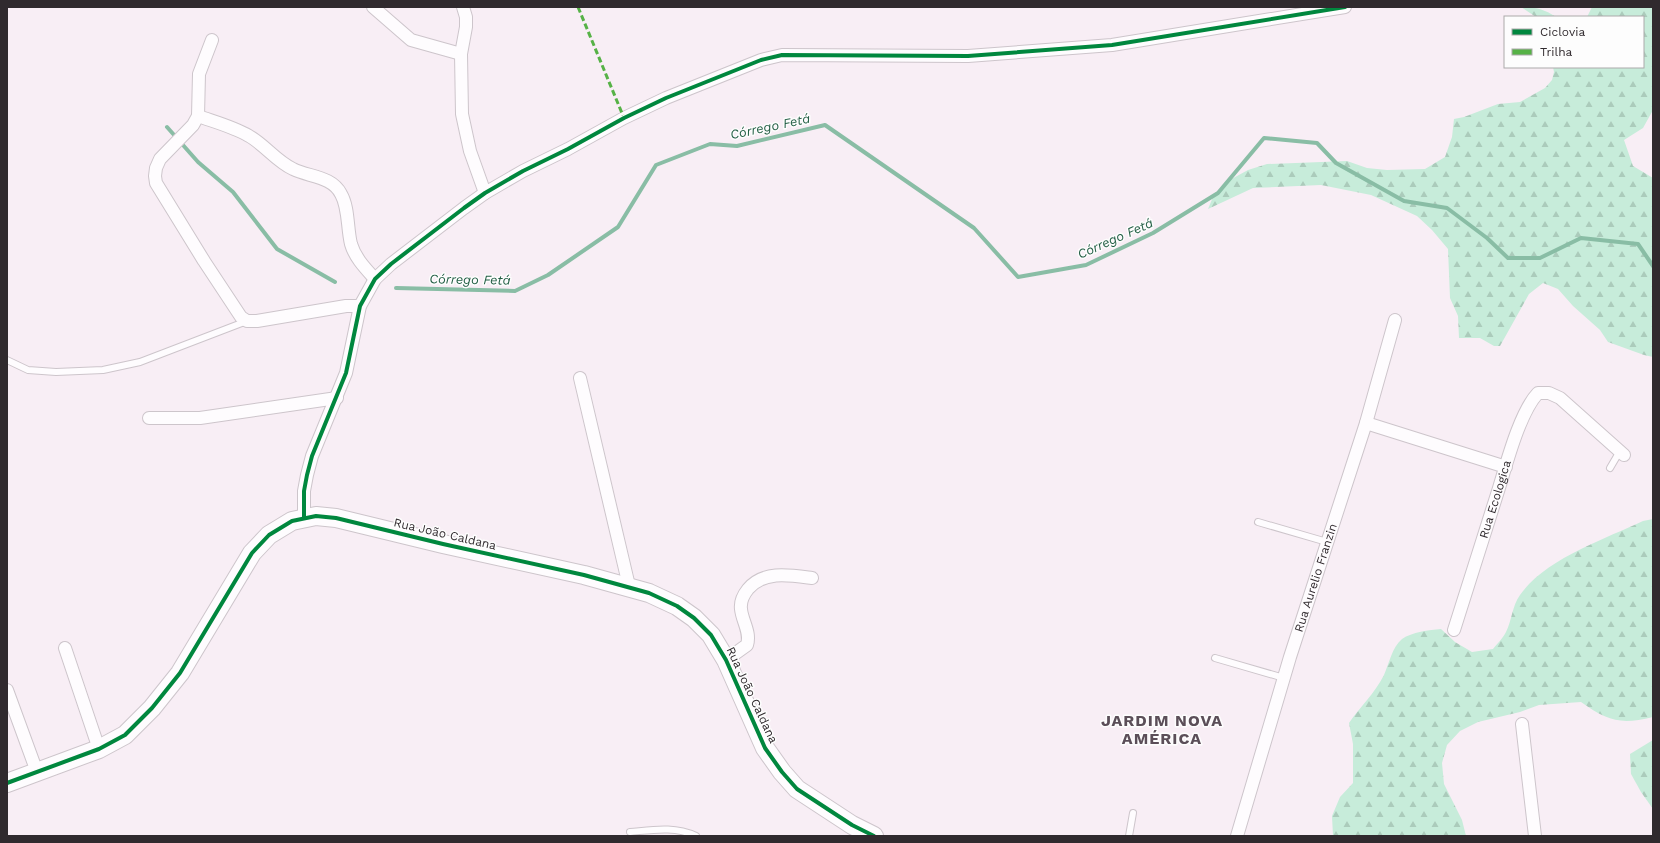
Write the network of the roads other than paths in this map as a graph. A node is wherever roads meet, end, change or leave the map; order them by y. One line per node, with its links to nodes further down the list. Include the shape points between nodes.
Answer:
1 (373, 7): 5 (street, via 411,40)
2 (463, 7): 5 (street, via 466,27)
3 (1345, 7): 7 (street, via 1112,45 968,56 782,55 761,60 666,98)
4 (212, 40): 6 (street, via 199,74)
5 (461, 54): 7 (street, via 462,114 470,151)
6 (198, 116): 8 (street, via 251,136 279,161 294,170 335,185 345,206 351,245 356,256); 11 (street, via 160,159 156,168 156,184 241,317)
7 (485, 193): 8 (street)
8 (375, 279): 9 (street)
9 (360, 306): 11 (street, via 346,306 257,322); 14 (street, via 346,374)
10 (1395, 320): 16 (street, Rua Aurelio Franzin)
11 (247, 321): 12 (lane, via 140,362 103,370 28,370)
12 (7, 360)
13 (580, 378): 24 (street)
14 (337, 398): 15 (street, via 200,418); 20 (street, via 312,456 304,491)
15 (149, 418)
16 (1366, 424): 18 (street); 22 (street, Rua Aurelio Franzin)
17 (1622, 453): 18 (street, Rua Ecologica, via 1560,398 1548,393 1538,393 1525,412); 19 (lane)
18 (1506, 466): 25 (street, Rua Ecologica)
19 (1610, 468)
20 (304, 517): 24 (street, Rua João Caldana, via 336,518); 32 (street, Rua João Caldana, via 269,535 252,553 180,673 152,708 125,735)
21 (1258, 522): 22 (lane)
22 (1328, 542): 29 (street, Rua Aurelio Franzin)
23 (812, 578): 28 (street, via 768,576 753,584 744,595 741,608 748,634 747,645)
24 (628, 586): 28 (street, Rua João Caldana, via 677,606 694,618 711,635)
25 (1454, 630)
26 (65, 648): 32 (street)
27 (1216, 658): 29 (lane)
28 (726, 660): 38 (street, Rua João Caldana, via 766,748 782,772 797,789 852,825)
29 (1284, 678): 40 (street, Rua Aurelio Franzin)
30 (7, 690): 33 (street)
31 (1522, 724): 41 (street)
32 (99, 749): 33 (street, Rua João Caldana)
33 (37, 772): 34 (street, Rua João Caldana)
34 (7, 783)
35 (1133, 813): 39 (lane)
36 (630, 832): 37 (lane, via 668,828 686,831)
37 (696, 836)
38 (874, 836)
39 (1129, 836)
40 (1237, 836)
41 (1535, 836)

